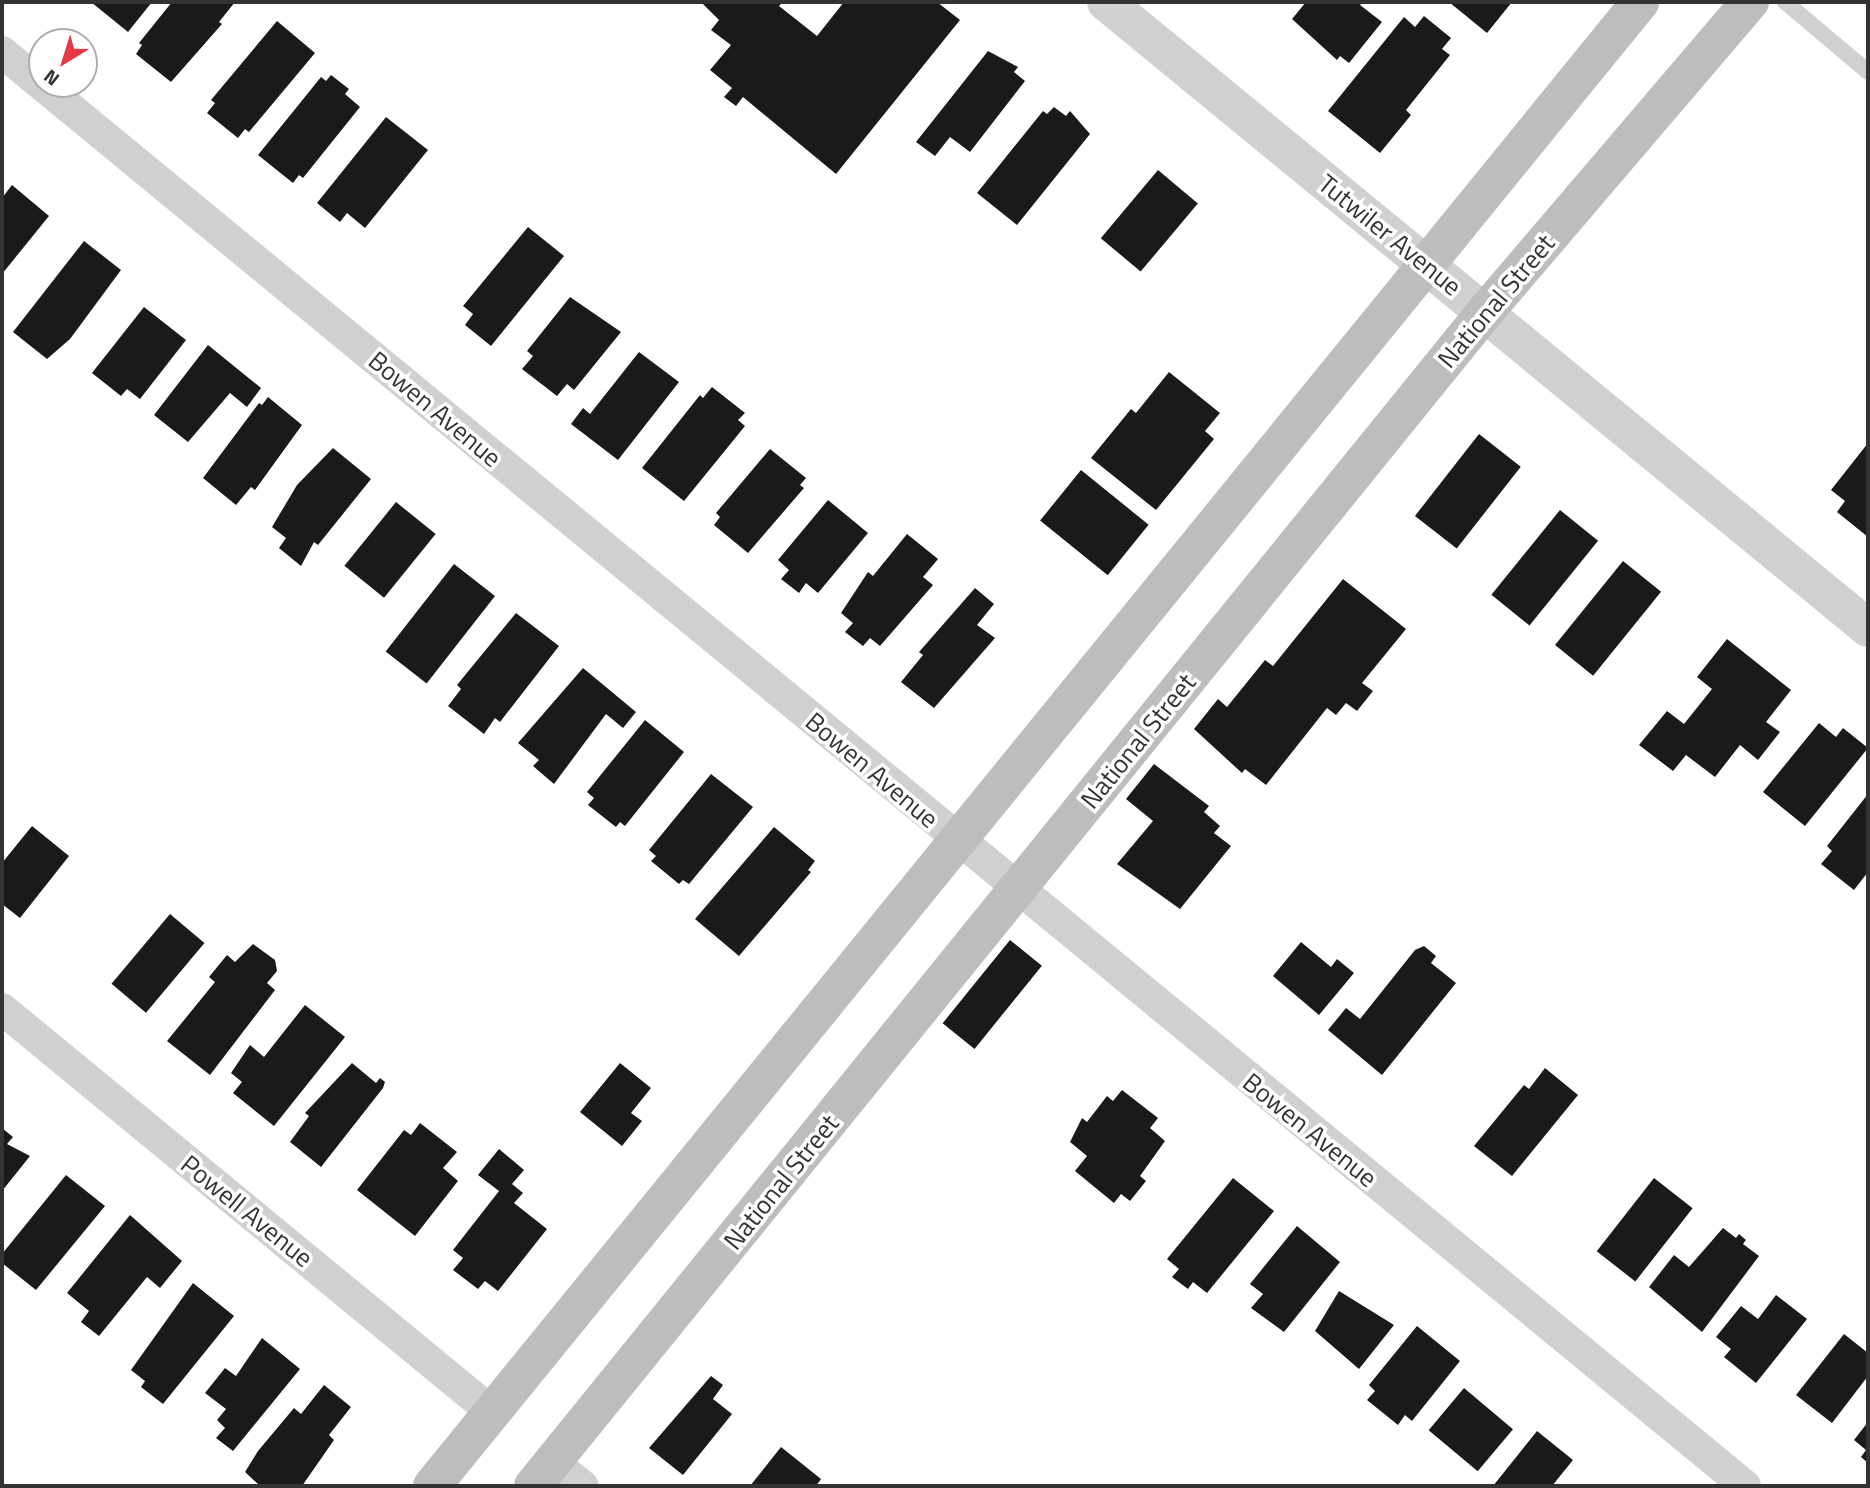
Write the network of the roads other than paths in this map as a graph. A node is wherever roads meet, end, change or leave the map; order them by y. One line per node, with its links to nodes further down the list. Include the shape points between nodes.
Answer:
1 (1106, 2): 7 (street, Tutwiler Avenue)
2 (1640, 2): 7 (main road)
3 (1750, 2): 8 (main road, National Street)
4 (1785, 2): 6 (lane)
5 (2, 52): 10 (street, Bowen Avenue)
6 (1868, 72)
7 (1427, 264): 8 (street, Tutwiler Avenue); 10 (main road)
8 (1485, 312): 9 (street, Tutwiler Avenue); 11 (main road, National Street)
9 (1868, 628)
10 (956, 839): 11 (street, Bowen Avenue); 13 (main road)
11 (1018, 890): 14 (main road, National Street); 17 (street, Bowen Avenue)
12 (2, 1009): 13 (street, Powell Avenue)
13 (493, 1413): 15 (main road)
14 (543, 1474): 16 (street)
15 (432, 1486)
16 (583, 1486)
17 (1745, 1486)

